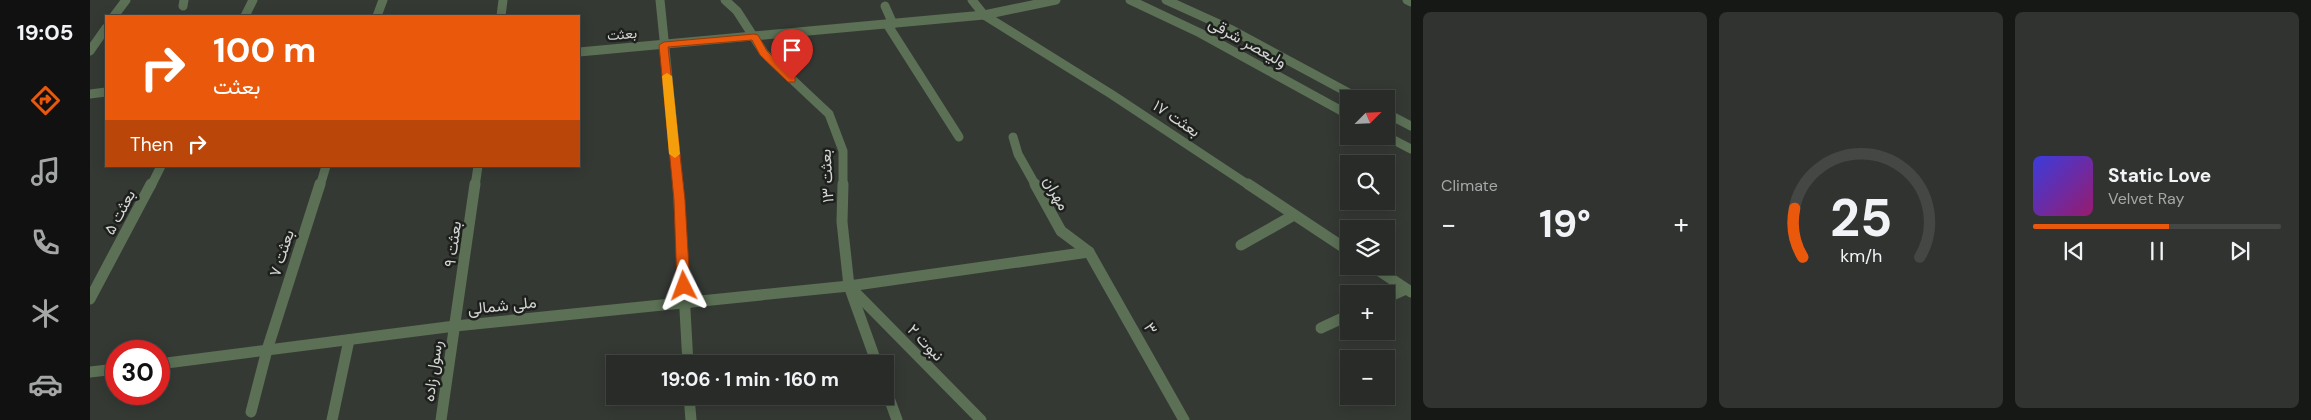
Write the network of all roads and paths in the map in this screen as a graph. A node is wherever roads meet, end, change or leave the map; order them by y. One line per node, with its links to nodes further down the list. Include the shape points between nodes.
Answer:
1 (126, 0): 14 (street)
2 (253, 0): 15 (street)
3 (383, 0): 16 (street)
4 (503, 0): 17 (street)
5 (660, 0): 22 (street)
6 (725, 0): 21 (street, بعثت ۱۳)
7 (972, 0): 18 (street, بعثت ۱۷)
8 (1056, 0): 18 (street, بعثت)
9 (1130, 0): 28 (street, ولیعصر شرقی, via 1200,33)
10 (1166, 0): 25 (street, ولیعصر شرقی, via 1230,29)
11 (1407, 0): 12 (street)
12 (1411, 2)
13 (885, 6): 19 (street)
14 (115, 15)
15 (246, 15)
16 (377, 15)
17 (501, 15)
18 (984, 15): 19 (street, بعثت); 38 (street, بعثت ۱۷)
19 (890, 24): 21 (street, بعثت); 31 (street)
20 (105, 29): 23 (street)
21 (754, 37): 22 (street, بعثت); 43 (street, بعثت ۱۳, via 764,53 829,114 843,151 842,222)
22 (664, 45): 24 (street, بعثت); 47 (street, via 680,200)
23 (90, 51)
24 (580, 52)
25 (1343, 90)
26 (105, 92): 27 (street)
27 (90, 94)
28 (1340, 110)
29 (1395, 118): 30 (street)
30 (1411, 126)
31 (960, 137)
32 (1013, 137): 41 (street, مهران, via 1018,154 1061,231)
33 (1395, 141): 34 (street)
34 (1411, 150)
35 (160, 167): 46 (street, بعثت ۵)
36 (326, 167): 52 (street, بعثت ۷)
37 (478, 167): 49 (street, بعثت ۹)
38 (1294, 215): 39 (street); 40 (street, بعثت ۱۷)
39 (1241, 245)
40 (1340, 245)
41 (1089, 252): 43 (street, ملی شمالی); 66 (street, ۳)
42 (1385, 275): 44 (street)
43 (849, 286): 47 (street, ملی شمالی); 54 (street, بعثت ۱۳); 65 (street, نبوت ۲)
44 (1409, 291): 45 (street)
45 (1395, 295)
46 (90, 299)
47 (684, 303): 49 (street, ملی شمالی); 53 (street)
48 (1340, 319): 50 (street)
49 (455, 326): 51 (street, ملی شمالی); 62 (street, رسول زاده)
50 (1320, 328)
51 (349, 340): 52 (street, ملی شمالی); 61 (street)
52 (267, 350): 55 (street, ملی شمالی); 60 (street, بعثت ۷)
53 (687, 355)
54 (874, 355)
55 (170, 363)
56 (105, 370): 57 (street)
57 (90, 372)
58 (689, 405): 63 (street)
59 (892, 405): 64 (street)
60 (251, 412)
61 (332, 420)
62 (441, 420)
63 (690, 420)
64 (897, 420)
65 (981, 420)
66 (1184, 420)

